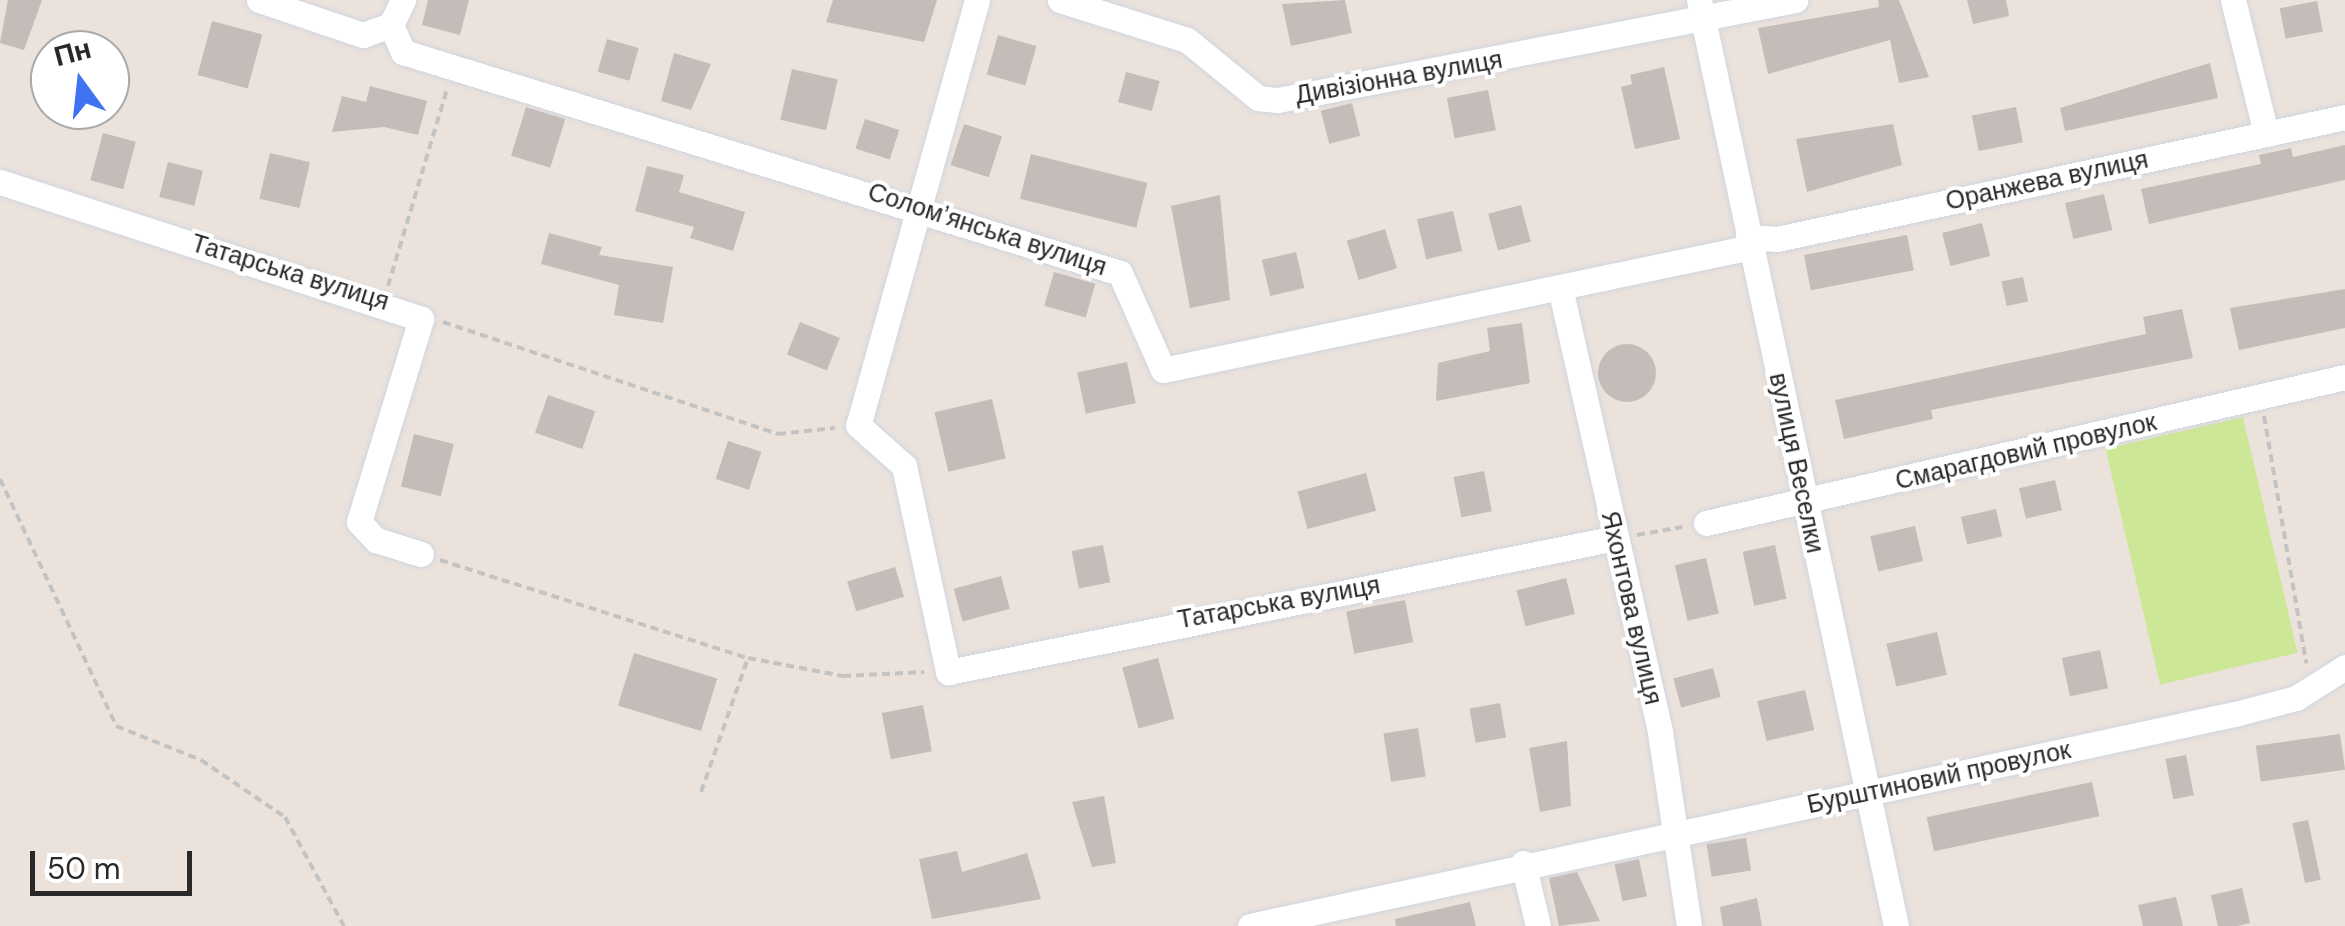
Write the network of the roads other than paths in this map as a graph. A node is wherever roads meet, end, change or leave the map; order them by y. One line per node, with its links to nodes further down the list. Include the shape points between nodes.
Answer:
1 (259, 0): 8 (street, via 363,34)
2 (403, 0): 8 (street)
3 (977, 0): 12 (street)
4 (1060, 0): 7 (street, Дивізіонна вулиця, via 1188,40 1258,98 1278,100)
5 (1795, 0): 7 (street, Дивізіонна вулиця)
6 (2233, 0): 10 (street)
7 (1700, 11): 13 (street, вулиця Веселки)
8 (391, 25): 12 (street, Соломʼянська вулиця, via 404,52 452,70)
9 (2345, 117): 10 (street, Оранжева вулиця)
10 (2266, 134): 13 (street, Оранжева вулиця)
11 (0, 182): 19 (street, Татарська вулиця, via 410,311 421,328 360,522 376,540)
12 (918, 207): 14 (street, Соломʼянська вулиця, via 1120,273 1164,370); 18 (street, Татарська вулиця, via 858,425 904,466 948,672)
13 (1750, 242): 14 (street, Соломʼянська вулиця); 16 (street, вулиця Веселки)
14 (1561, 292): 18 (street, Яхонтова вулиця, via 1601,444)
15 (2345, 376): 16 (street, Смарагдовий провулок)
16 (1804, 504): 17 (street, Смарагдовий провулок); 21 (street, вулиця Веселки)
17 (1706, 524)
18 (1610, 539): 22 (street, Яхонтова вулиця)
19 (420, 554)
20 (2345, 667): 21 (street, Бурштиновий провулок, via 2306,692)
21 (1868, 795): 22 (street, Бурштиновий провулок); 28 (street, вулиця Веселки)
22 (1675, 828): 23 (street, Бурштиновий провулок); 27 (street, Яхонтова вулиця)
23 (1523, 863): 24 (street, Бурштиновий провулок); 26 (street)
24 (1302, 920): 25 (street, Бурштиновий провулок)
25 (1250, 926)
26 (1538, 926)
27 (1690, 926)
28 (1896, 926)

